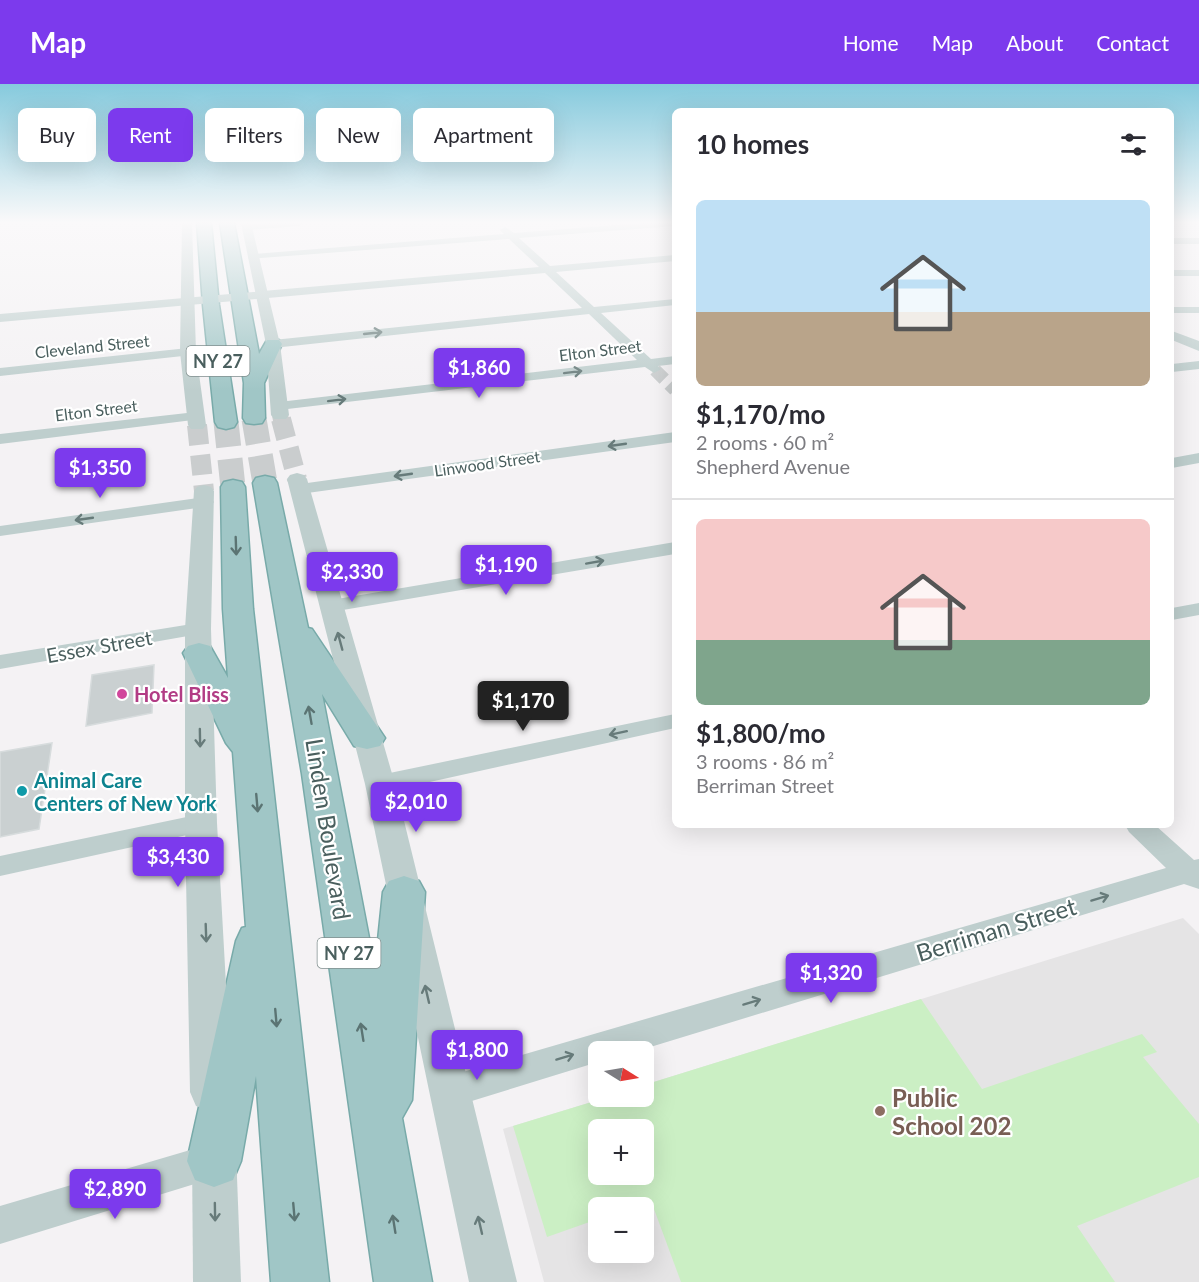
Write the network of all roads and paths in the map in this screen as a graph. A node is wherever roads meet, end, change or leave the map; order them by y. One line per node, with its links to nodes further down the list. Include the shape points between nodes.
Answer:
1 (258, 278): 7 (street)
2 (188, 279): 10 (street)
3 (209, 279): 9 (highway, NY 27)
4 (236, 279): 8 (highway, NY 27)
5 (445, 279): 7 (street)
6 (557, 279): 14 (street)
7 (261, 295): 8 (street); 17 (street)
8 (239, 297): 9 (street); 25 (highway, NY 27)
9 (211, 300): 10 (street); 29 (highway, NY 27)
10 (188, 302): 15 (street); 19 (street)
11 (672, 302): 14 (street)
12 (1174, 310): 13 (street)
13 (1199, 310)
14 (591, 311): 17 (street, one-way to 14); 22 (street)
15 (0, 318)
16 (1174, 336): 18 (street)
17 (273, 344): 25 (highway); 26 (street)
18 (1199, 346)
19 (188, 352): 24 (street, Cleveland Street); 28 (street)
20 (672, 361): 22 (street, Elton Street)
21 (1199, 365): 23 (street)
22 (651, 367): 26 (street, Elton Street, one-way to 22)
23 (1174, 369)
24 (0, 372)
25 (254, 383): 27 (highway, NY 27)
26 (280, 411)
27 (254, 418)
28 (197, 421): 31 (street, Elton Street)
29 (226, 422)
30 (672, 437): 34 (street, Linwood Street, one-way to 34)
31 (0, 439)
32 (1199, 458): 33 (street)
33 (1174, 463)
34 (298, 484): 40 (street, Linden Boulevard)
35 (227, 491): 36 (street, one-way to 36); 40 (highway, Linden Boulevard / NY 27); 41 (street); 45 (highway, one-way to 45)
36 (0, 531)
37 (672, 549): 40 (street, one-way to 37)
38 (1199, 609): 39 (street)
39 (1174, 614)
40 (312, 615): 44 (highway, one-way to 40); 54 (highway, Linden Boulevard / NY 27, one-way to 40)
41 (199, 641): 42 (street, Essex Street); 45 (highway); 47 (street, one-way to 47)
42 (0, 662)
43 (672, 722): 46 (street, one-way to 46)
44 (367, 738): 46 (street)
45 (253, 760): 52 (highway, one-way to 52)
46 (380, 784): 51 (street)
47 (201, 823): 49 (street); 55 (street, one-way to 55)
48 (1141, 828): 50 (street)
49 (0, 866)
50 (1195, 874): 53 (street, Berriman Street, one-way to 50)
51 (404, 892): 53 (street, one-way to 51); 54 (highway)
52 (266, 903): 55 (highway); 58 (highway, one-way to 58)
53 (449, 1092): 60 (street, one-way to 53)
54 (382, 1150): 59 (highway, Linden Boulevard / NY 27, one-way to 54)
55 (214, 1161): 56 (street); 57 (street, one-way to 57)
56 (0, 1225)
57 (217, 1282)
58 (300, 1282)
59 (403, 1282)
60 (494, 1282)

